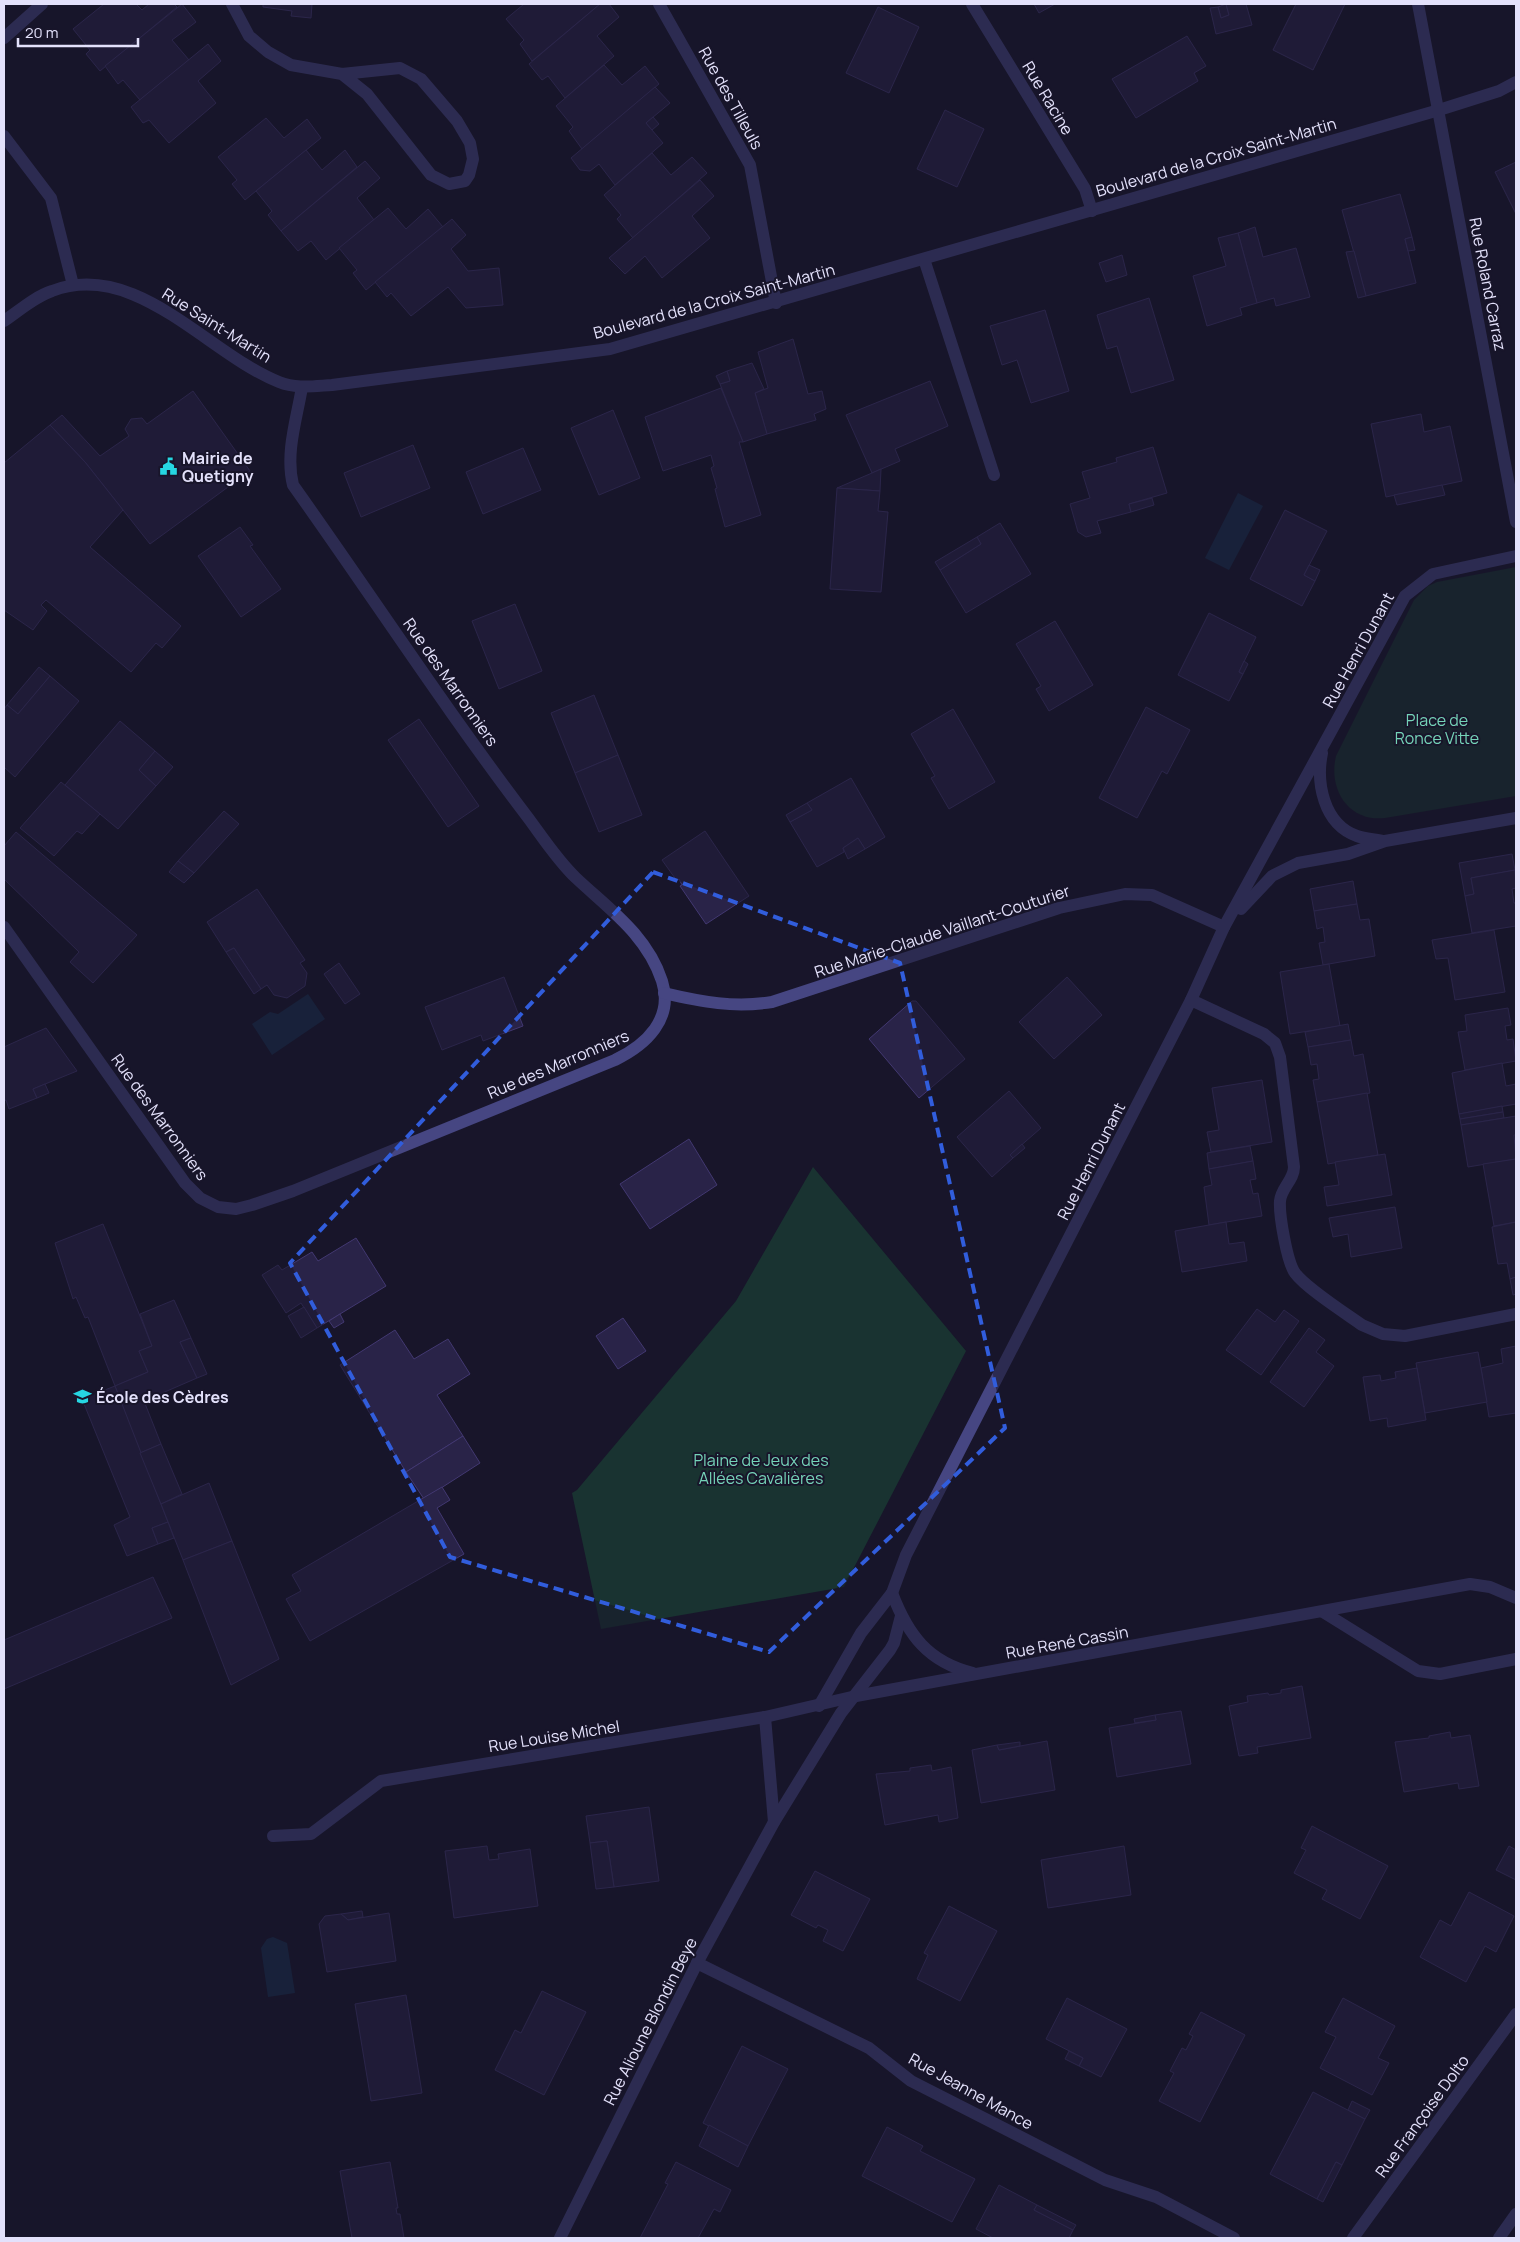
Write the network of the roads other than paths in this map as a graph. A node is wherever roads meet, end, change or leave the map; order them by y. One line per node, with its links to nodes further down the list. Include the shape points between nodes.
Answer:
1 (42, 4): 6 (street)
2 (232, 4): 7 (street, via 249,36 268,52 291,65)
3 (659, 4): 14 (street, Rue des Tilleuls, via 750,165)
4 (972, 4): 11 (street, Rue Racine, via 1085,189)
5 (1418, 4): 9 (street, Rue Roland Carraz)
6 (4, 38)
7 (342, 74): 7 (street, via 367,94 431,175 449,184 470,175 473,159 470,143 457,121 421,79 400,68)
8 (1516, 82): 9 (street, Boulevard de la Croix Saint-Martin, via 1499,91)
9 (1438, 110): 11 (street, Boulevard de la Croix Saint-Martin); 18 (street, Rue Roland Carraz)
10 (4, 136): 13 (street, via 51,198)
11 (1092, 211): 12 (street, Boulevard de la Croix Saint-Martin)
12 (924, 259): 14 (street, Boulevard de la Croix Saint-Martin); 17 (street)
13 (73, 285): 15 (street, Rue Saint-Martin, via 50,291); 16 (street, Rue Saint-Martin, via 99,285 127,292 154,304 247,366 280,383)
14 (776, 303): 16 (street, Boulevard de la Croix Saint-Martin, via 610,349)
15 (4, 321)
16 (302, 387): 25 (street, Rue des Marronniers, via 290,457 293,485 528,818 574,876 624,920 650,955)
17 (994, 475)
18 (1516, 522)
19 (1516, 556): 20 (street, Rue Henri Dunant, via 1434,574 1413,588 1405,596)
20 (1324, 746): 22 (street, Rue Henri Dunant, via 1321,794 1330,811 1355,836); 24 (street, Rue Henri Dunant)
21 (1516, 818): 22 (street)
22 (1385, 841): 24 (street, via 1348,854 1313,859 1284,868 1261,885)
23 (4, 927): 25 (street, Rue des Marronniers, via 185,1183 200,1198 218,1207 244,1207 293,1191 615,1060 641,1046 652,1035 664,1009)
24 (1224, 928): 25 (street, Rue Marie-Claude Vaillant-Couturier, via 1152,895 1125,894 1059,908 772,1002 746,1006 696,1001); 26 (street, Rue Henri Dunant)
25 (664, 993)
26 (1191, 1000): 27 (street, via 1264,1034 1275,1043 1280,1057 1294,1167 1293,1176 1280,1199 1280,1210 1291,1265 1298,1277 1362,1325 1394,1336); 28 (street, Rue Henri Dunant, via 906,1555)
27 (1516, 1314)
28 (892, 1593): 31 (street); 35 (street, Rue Henri Dunant, via 861,1634)
29 (1516, 1598): 30 (street, Rue René Cassin, via 1470,1584)
30 (1323, 1612): 32 (street, via 1418,1672 1440,1674); 33 (street, Rue René Cassin)
31 (901, 1616): 33 (street, via 940,1662); 34 (street, via 894,1643)
32 (1516, 1659)
33 (978, 1675): 34 (street, Rue René Cassin)
34 (856, 1696): 35 (street, Rue René Cassin); 37 (street, Rue Alioune Blondin Beye, via 828,1732)
35 (819, 1706): 36 (street, Rue Louise Michel)
36 (765, 1717): 37 (street); 38 (street, Rue Louise Michel, via 381,1781 311,1834)
37 (774, 1822): 39 (street, Rue Alioune Blondin Beye)
38 (273, 1836)
39 (697, 1963): 42 (street, Rue Alioune Blondin Beye); 43 (street, Rue Jeanne Mance, via 869,2048 910,2081 1105,2180 1156,2197)
40 (1516, 2014): 44 (street, Rue Françoise Dolto)
41 (1516, 2214): 45 (street)
42 (560, 2238)
43 (1234, 2238)
44 (1353, 2238)
45 (1499, 2238)

